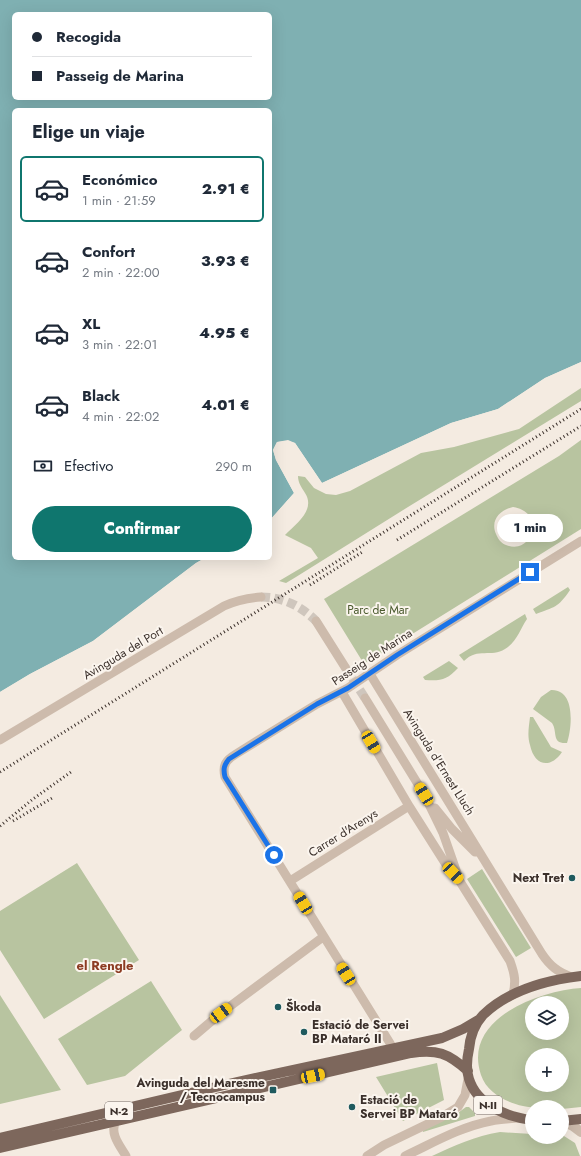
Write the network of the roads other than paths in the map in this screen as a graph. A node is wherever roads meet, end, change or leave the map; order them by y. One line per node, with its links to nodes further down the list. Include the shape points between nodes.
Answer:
1 (581, 541): 5 (street, Passeig de Marina)
2 (261, 597): 8 (street, Avinguda del Port, via 248,598 224,606)
3 (316, 622): 4 (street)
4 (345, 667)
5 (370, 674): 6 (street, Passeig de Marina); 11 (street, Avinguda d'Ernest Lluch)
6 (342, 692): 10 (street, Avinguda d'Ernest Lluch); 13 (street, Passeig de Marina, via 317,704 224,764 225,777)
7 (365, 698): 9 (street, Avinguda d'Ernest Lluch)
8 (0, 740)
9 (424, 794): 11 (street, Avinguda d'Ernest Lluch, via 452,829); 12 (street, Avinguda d'Ernest Lluch, via 443,833)
10 (409, 806): 12 (street, Avinguda d'Ernest Lluch, via 447,866); 13 (street, Carrer d'Arenys)
11 (486, 863): 15 (street, Avinguda d'Ernest Lluch, via 548,963 560,973)
12 (459, 880): 16 (street, Avinguda d'Ernest Lluch, via 510,961 515,973)
13 (290, 881): 14 (street)
14 (323, 936): 18 (street); 19 (street)
15 (576, 977): 16 (main road, via 544,984)
16 (514, 995): 17 (main road, via 490,1009)
17 (480, 1019): 19 (main road, N-2, via 442,1038); 20 (main road, via 470,1040)
18 (194, 1036)
19 (392, 1048): 28 (main road, N-2)
20 (468, 1075): 21 (main road, N-II, via 477,1093 489,1105); 25 (main road, N-2, via 452,1058 440,1053 418,1052); 31 (street, via 465,1095 458,1107)
21 (518, 1118): 22 (main road, N-II); 32 (street, via 492,1120 469,1127)
22 (525, 1119)
23 (581, 1119): 24 (main road)
24 (569, 1120)
25 (116, 1121): 29 (main road, N-2); 30 (street, via 114,1133)
26 (569, 1124): 27 (street)
27 (581, 1132)
28 (0, 1138)
29 (0, 1148)
30 (126, 1156)
31 (367, 1156)
32 (405, 1156)

